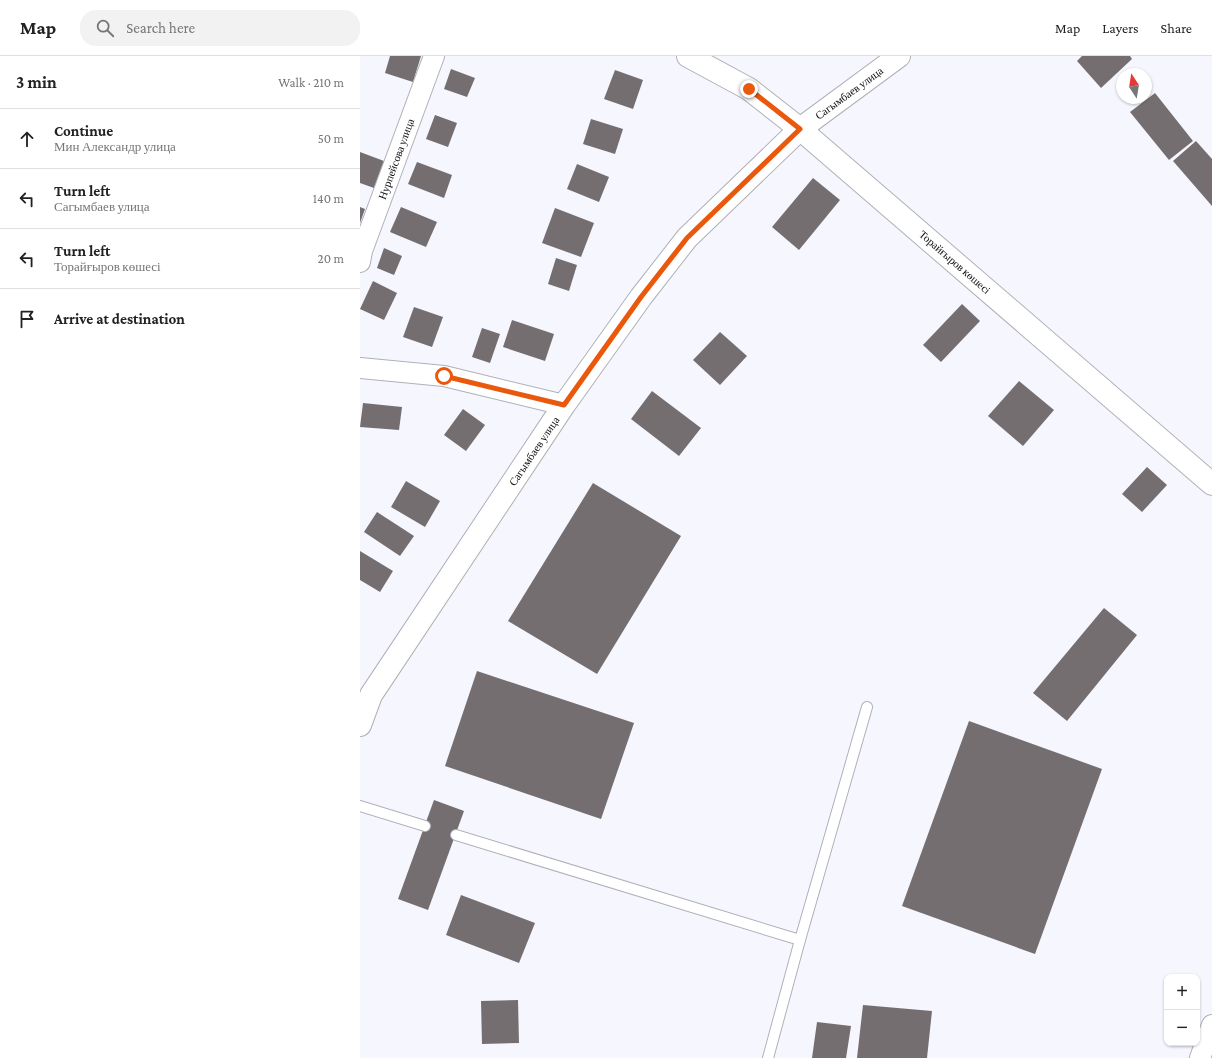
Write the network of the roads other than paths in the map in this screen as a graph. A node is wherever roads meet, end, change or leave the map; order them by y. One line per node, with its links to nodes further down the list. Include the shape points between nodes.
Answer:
1 (434, 56): 5 (street, Нурпейсова улица)
2 (688, 56): 4 (street, Торайғыров көшесі, via 749,89)
3 (899, 56): 4 (street, Сагымбаев улица)
4 (800, 129): 7 (street, Сагымбаев улица, via 687,238 641,297); 8 (street, Торайғыров көшесі)
5 (361, 255)
6 (360, 368): 7 (street, via 444,376)
7 (564, 405): 9 (street, Сагымбаев улица)
8 (1212, 484)
9 (366, 693): 11 (street, Сагымбаев улица)
10 (867, 707): 15 (lane)
11 (360, 726)
12 (360, 806): 13 (lane)
13 (425, 826)
14 (456, 835): 15 (lane)
15 (800, 940): 17 (lane)
16 (1212, 1024): 18 (street)
17 (768, 1058)
18 (1200, 1058)

